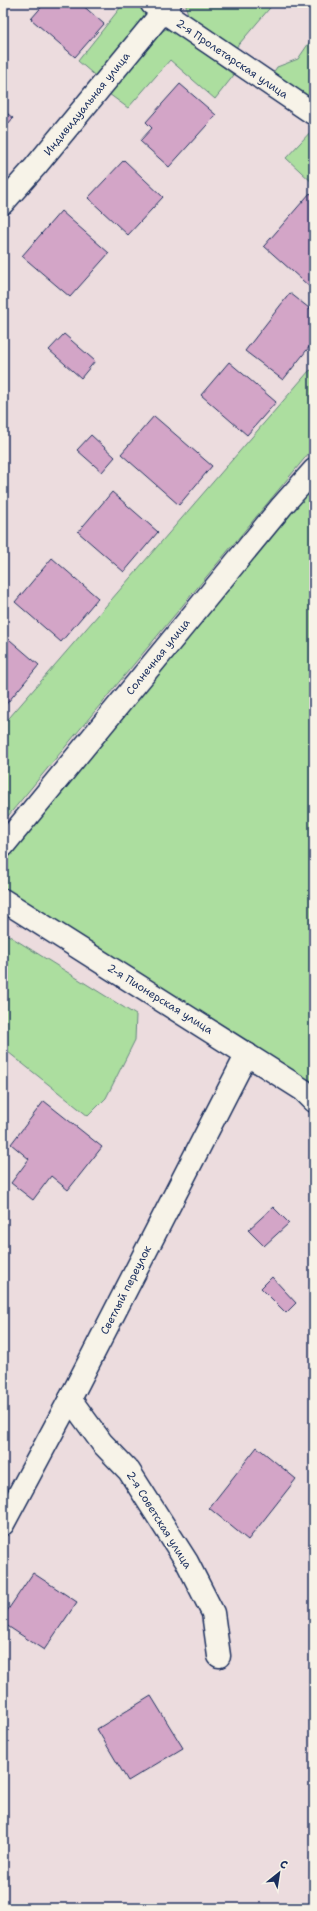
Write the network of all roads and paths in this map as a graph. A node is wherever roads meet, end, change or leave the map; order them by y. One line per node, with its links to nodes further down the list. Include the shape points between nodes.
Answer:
1 (162, 6): 2 (street, 2-я Пролетарская улица); 3 (street, Индивидуальная улица, via 35,167)
2 (314, 114)
3 (3, 203)
4 (314, 470): 5 (street, Солнечная улица)
5 (3, 846)
6 (3, 900): 7 (street, 2-я Пионерская улица)
7 (247, 1054): 8 (street, 2-я Пионерская улица, via 303,1090); 9 (street, Светлый переулок)
8 (314, 1101)
9 (70, 1399): 10 (street, Светлый переулок); 11 (street, 2-я Советская улица, via 102,1443 129,1471 187,1562 212,1613)
10 (3, 1524)
11 (219, 1656)

